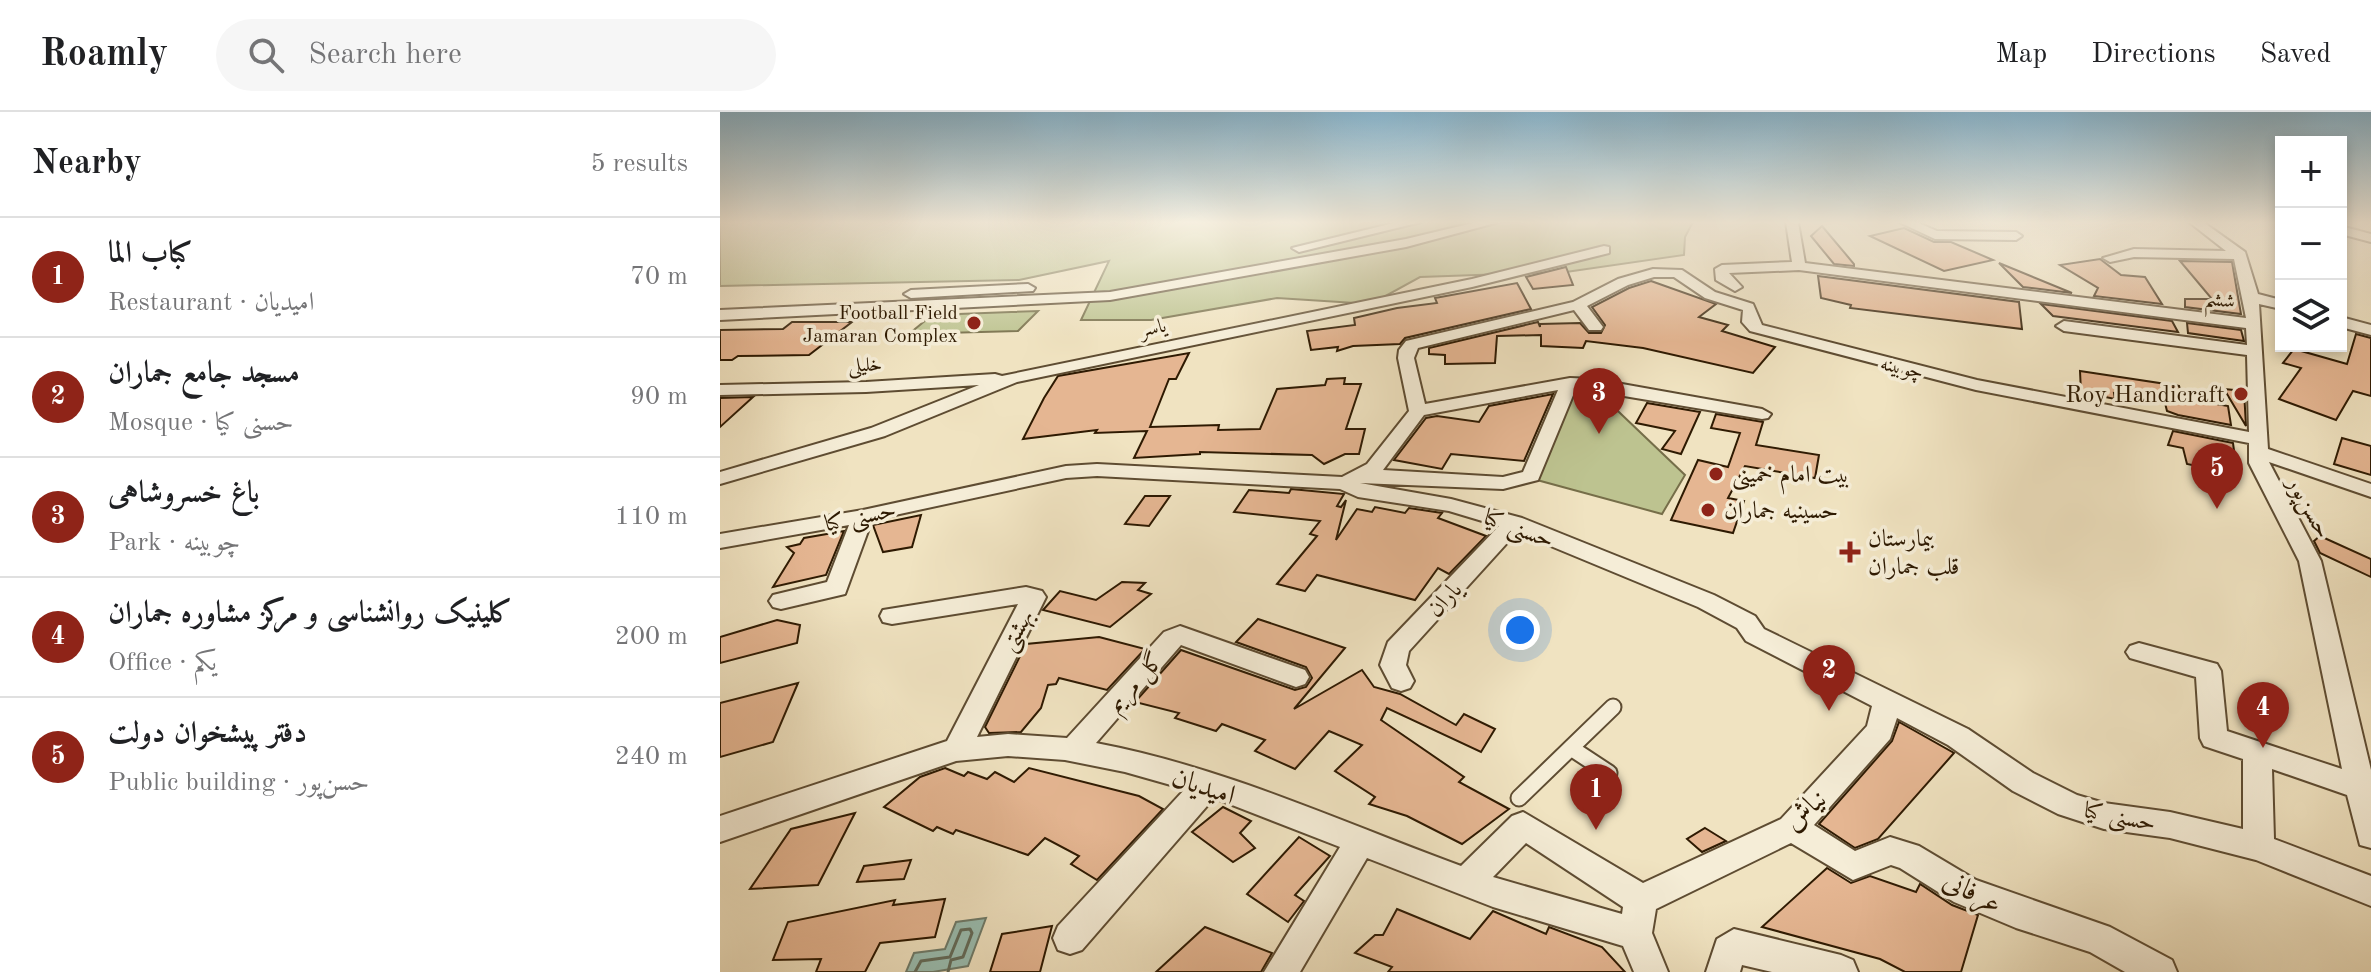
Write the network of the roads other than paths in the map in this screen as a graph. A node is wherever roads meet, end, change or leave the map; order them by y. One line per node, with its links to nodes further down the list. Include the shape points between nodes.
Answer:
1 (1230, 262): 11 (street, via 1075,287 918,293)
2 (1299, 262): 11 (street, via 1110,296)
3 (1555, 262): 19 (street, یاسر)
4 (1798, 262): 6 (street)
5 (2242, 262): 8 (street, حسن‌پور)
6 (1799, 266): 7 (street, ششم, via 1722,269 1721,277); 13 (street, ششم)
7 (1735, 287)
8 (2251, 297): 9 (street); 13 (street, حسن‌پور)
9 (2275, 303)
10 (1578, 305): 16 (street); 23 (street, چوبینه, via 1412,344 1406,358); 25 (street, چوبینه, via 1623,282 1677,273 1710,295 1748,307 1756,328 1976,385)
11 (845, 308): 12 (street)
12 (720, 315)
13 (2254, 324): 18 (street, حسن‌پور)
14 (2347, 324): 17 (street)
15 (2064, 326): 18 (street)
16 (1595, 327)
17 (2371, 330)
18 (2255, 351): 26 (street, حسن‌پور)
19 (1012, 378): 21 (street, خلیلی); 27 (street, یاسر, via 878,432)
20 (1570, 383): 23 (street); 24 (street); 28 (street, via 1531,476 1521,481)
21 (720, 390)
22 (2191, 403): 25 (street)
23 (1418, 411): 28 (street, via 1374,468)
24 (1762, 414)
25 (2185, 426): 26 (street, چوبینه)
26 (2257, 445): 29 (street, چوبینه); 44 (street, حسن‌پور, via 2263,474 2310,561)
27 (720, 478)
28 (1353, 479): 30 (street, حسنی کیا, via 1066,472); 31 (street, حسنی کیا, via 1358,491 1451,505)
29 (2371, 491)
30 (863, 516): 32 (street, حسنی کیا); 33 (street, via 837,588)
31 (1514, 523): 37 (street, یاران, via 1397,648 1393,665); 38 (street, حسنی کیا, via 1706,601 1746,622 1755,635)
32 (720, 541)
33 (781, 601)
34 (892, 616): 41 (street, بهشتی, via 1034,597)
35 (2139, 652): 43 (street, via 2208,671 2214,738)
36 (1296, 677): 42 (street, گل مریم, via 1180,635)
37 (1401, 681)
38 (1887, 701): 48 (street, نیاش, via 1880,731); 52 (street, حسنی کیا, via 2069,805)
39 (1613, 707): 40 (lane)
40 (1571, 748): 45 (lane); 47 (lane)
41 (957, 750): 42 (street, امیدیان, via 1016,746); 49 (street, امیدیان)
42 (1073, 751): 46 (street, امیدیان)
43 (2257, 753): 44 (street); 52 (street)
44 (2362, 770): 50 (street, حسن‌پور)
45 (1609, 773)
46 (1208, 784): 51 (street, امیدیان); 57 (street)
47 (1519, 798)
48 (1792, 828): 55 (street, نیاش); 62 (street, عرفانی, via 1853,866 1890,851 1908,856 1965,891 2098,939)
49 (720, 829)
50 (2371, 835)
51 (1361, 840): 53 (street, امیدیان); 59 (street)
52 (2259, 847): 54 (street, حسنی کیا)
53 (1467, 882): 55 (street, via 1523,825); 56 (street, امیدیان, via 1584,922)
54 (2371, 891)
55 (1641, 900): 56 (street)
56 (1635, 933): 58 (street)
57 (1070, 938)
58 (1655, 971)
59 (1281, 972)
60 (1723, 972): 61 (street, via 1734,946)
61 (1841, 972)
62 (2160, 972)

